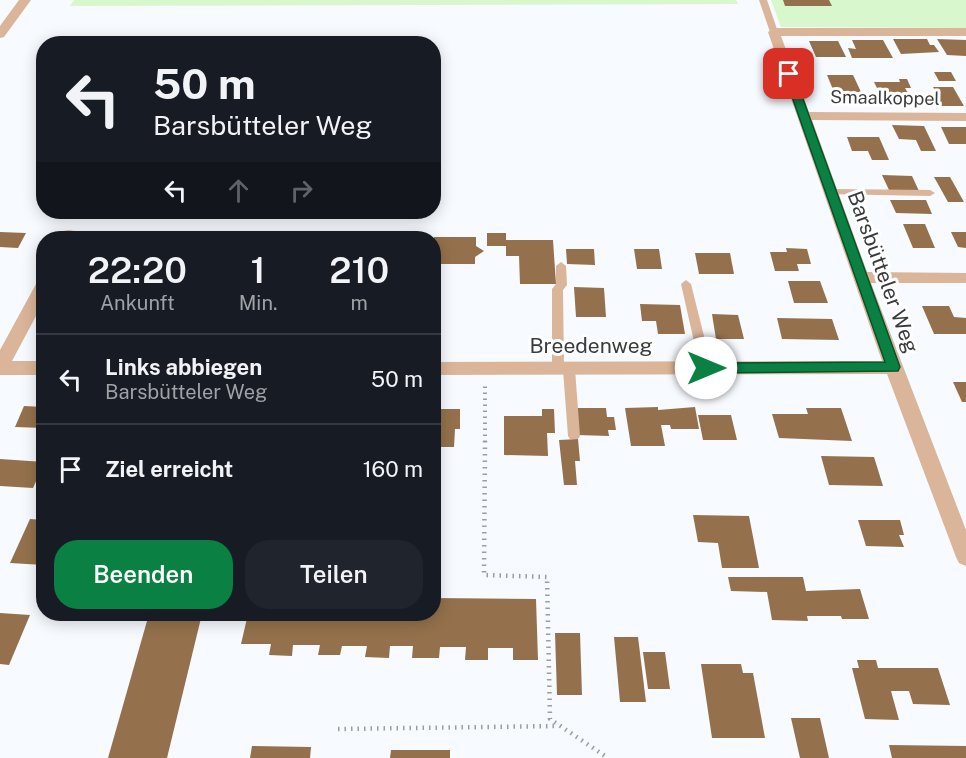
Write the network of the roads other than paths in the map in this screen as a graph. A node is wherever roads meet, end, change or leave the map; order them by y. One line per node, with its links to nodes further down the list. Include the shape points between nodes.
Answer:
1 (25, 0): 5 (street)
2 (763, 0): 3 (lane, Barsbütteler Weg)
3 (774, 32): 4 (street); 6 (street, Barsbütteler Weg)
4 (966, 33)
5 (0, 34)
6 (804, 116): 7 (street, Smaalkoppel); 8 (street, Barsbütteler Weg)
7 (966, 117)
8 (831, 192): 9 (lane); 11 (street, Barsbütteler Weg)
9 (930, 193)
10 (561, 266): 20 (lane, via 562,285 557,289)
11 (861, 277): 12 (street); 16 (street, Barsbütteler Weg)
12 (966, 278)
13 (686, 284): 18 (lane)
14 (36, 299): 15 (street)
15 (0, 367): 17 (street)
16 (893, 367): 18 (street, Breedenweg); 22 (street, Barsbütteler Weg)
17 (36, 368)
18 (706, 368): 20 (street, Breedenweg)
19 (441, 369): 20 (street, Breedenweg)
20 (563, 369): 21 (lane)
21 (574, 436)
22 (964, 548)

